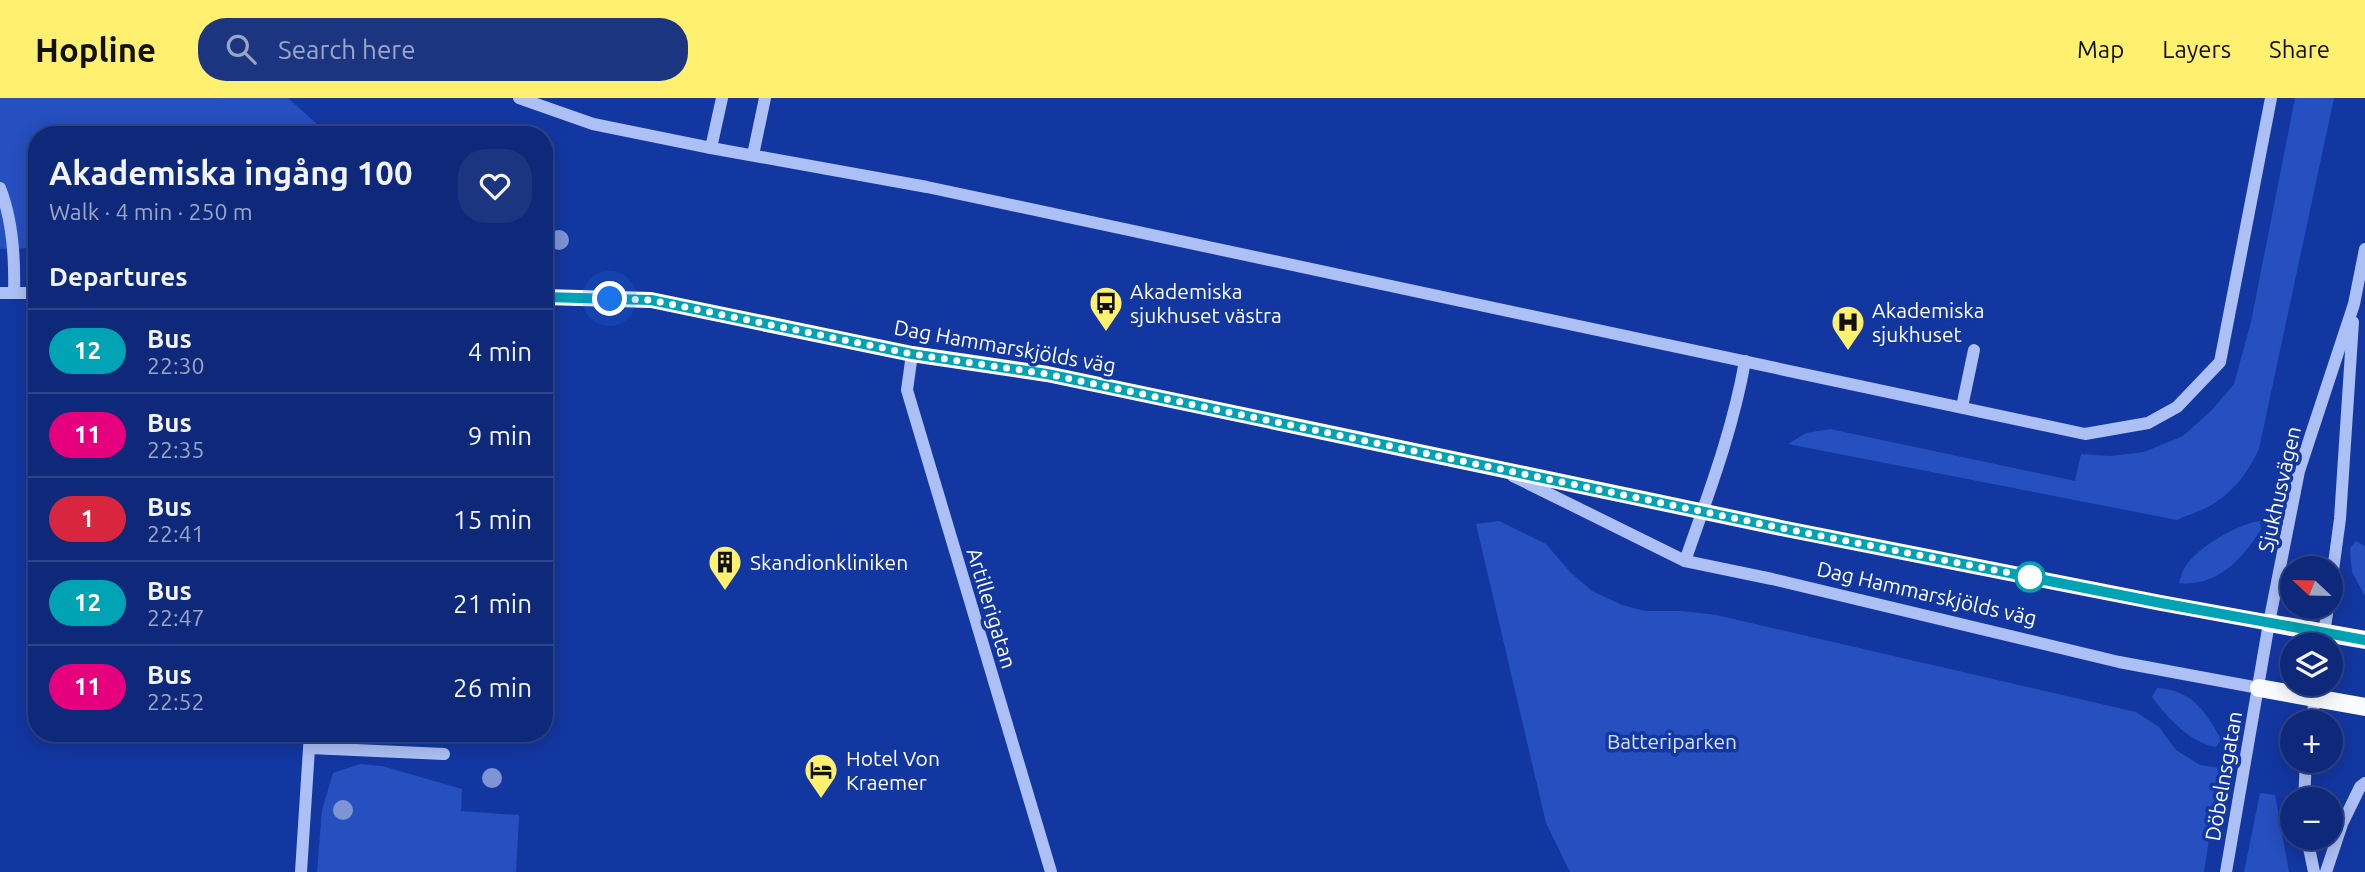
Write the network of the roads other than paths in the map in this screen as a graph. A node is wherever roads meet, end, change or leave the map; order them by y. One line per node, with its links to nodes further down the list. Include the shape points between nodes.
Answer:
1 (519, 98): 5 (street, via 593,124)
2 (722, 98): 5 (street)
3 (765, 98): 6 (street)
4 (2271, 98): 17 (street, via 2220,362 2177,407 2148,423 2085,434)
5 (711, 148): 6 (street)
6 (753, 155): 16 (street, via 928,187)
7 (0, 188): 10 (street, via 15,268)
8 (2365, 249): 13 (street, Sjukhusvägen)
9 (0, 293): 10 (street)
10 (14, 293): 11 (street)
11 (28, 293)
12 (553, 297): 15 (street, Dag Hammarskjölds väg, via 651,300)
13 (2354, 304): 20 (street, Sjukhusvägen); 22 (street, Sjukhusvägen, via 2299,471)
14 (1974, 349): 17 (street)
15 (912, 354): 18 (street, Dag Hammarskjölds väg, via 1047,374); 36 (street, Artillerigatan, via 907,390)
16 (1745, 361): 17 (street); 19 (street, via 1740,394)
17 (1962, 407)
18 (1497, 468): 19 (street, Dag Hammarskjölds väg); 21 (street, Dag Hammarskjölds väg)
19 (1703, 511): 21 (street); 22 (street, Dag Hammarskjölds väg)
20 (2335, 556)
21 (1685, 561): 26 (street, Dag Hammarskjölds väg, via 2119,662)
22 (2269, 623): 23 (main road, Dag Hammarskjölds väg); 26 (street, Sjukhusvägen)
23 (2303, 633)
24 (2343, 639): 25 (main road, Dag Hammarskjölds väg)
25 (2365, 640)
26 (2259, 688): 27 (main road, Dag Hammarskjölds väg); 37 (street, Döbelnsgatan)
27 (2280, 689)
28 (2331, 696): 29 (main road, Dag Hammarskjölds väg)
29 (2365, 707)
30 (310, 742): 31 (street)
31 (310, 748): 32 (street); 35 (street)
32 (444, 754)
33 (2365, 783): 39 (street, via 2342,824)
34 (2310, 850): 38 (street)
35 (301, 872)
36 (1051, 872)
37 (2226, 872)
38 (2315, 872)
39 (2326, 872)

